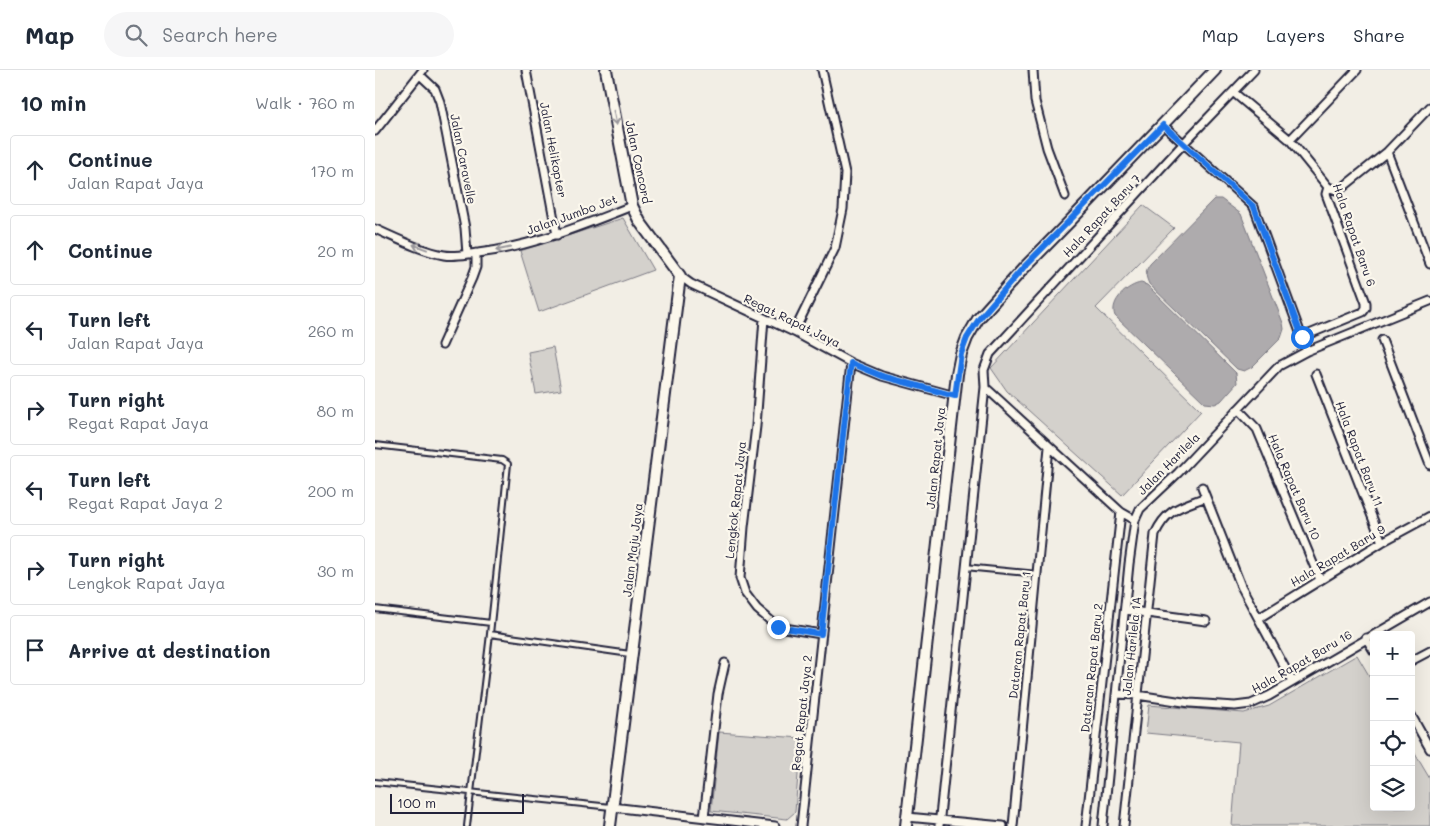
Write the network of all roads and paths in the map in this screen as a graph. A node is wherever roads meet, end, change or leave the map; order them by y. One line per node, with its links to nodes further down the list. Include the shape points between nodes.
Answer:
1 (525, 70): 20 (street, Jalan Helikopter)
2 (606, 70): 18 (street, Jalan Concord, one-way to 18)
3 (822, 70): 27 (street, via 845,173 843,209 835,248)
4 (1033, 70): 17 (street, via 1035,101 1047,148)
5 (1215, 70): 11 (street, Jalan Rapat Jaya)
6 (1254, 70): 9 (street, Hala Rapat Baru 7)
7 (1357, 70): 13 (street)
8 (422, 72): 12 (street); 22 (street, Jalan Caravelle, via 440,102 465,228)
9 (1233, 92): 13 (street, Hala Rapat Baru 6); 14 (street, Hala Rapat Baru 7)
10 (1430, 106): 15 (street)
11 (1163, 125): 14 (street); 35 (street, Jalan Rapat Jaya, via 1023,268 979,319 961,354)
12 (375, 132)
13 (1290, 140): 16 (street, Hala Rapat Baru 6)
14 (1184, 143): 28 (street, via 1254,207); 34 (street, Hala Rapat Baru 7, via 990,354 984,370)
15 (1387, 152): 16 (street, via 1342,188); 23 (street)
16 (1328, 188): 28 (street, Hala Rapat Baru 6, via 1326,194 1367,303 1363,312)
17 (1065, 196)
18 (632, 206): 20 (street, Jalan Jumbo Jet); 24 (street, Jalan Concord)
19 (375, 229): 22 (street, Jalan Jumbo Jet, one-way to 19, via 444,255)
20 (557, 235): 21 (street, Jalan Jumbo Jet, one-way to 21)
21 (476, 253): 22 (street, Jalan Jumbo Jet); 30 (street, via 472,278)
22 (467, 254)
23 (1430, 264)
24 (680, 276): 26 (street, Regat Rapat Jaya); 61 (street, Jalan Maju Jaya)
25 (1430, 301): 31 (street, Jalan Harilela)
26 (764, 318): 27 (street, Regat Rapat Jaya); 57 (street, Lengkok Rapat Jaya, via 740,578 745,593 757,609 778,627)
27 (794, 332): 32 (street, Regat Rapat Jaya)
28 (1302, 337): 31 (street)
29 (1382, 340): 39 (street)
30 (443, 345)
31 (1307, 351): 36 (street, Jalan Harilela, via 1279,366)
32 (851, 363): 35 (street, Regat Rapat Jaya, via 882,376); 57 (street, Regat Rapat Jaya 2)
33 (1316, 374): 45 (street, Hala Rapat Baru 11)
34 (985, 386): 38 (street); 46 (street)
35 (955, 396): 73 (street, Jalan Rapat Jaya)
36 (1238, 409): 44 (street, Jalan Harilela, via 1139,509); 48 (street, Hala Rapat Baru 10, via 1257,429)
37 (375, 445): 55 (lane, via 502,460 508,464)
38 (1049, 447): 42 (street); 47 (street, Dataran Rapat Baru 1)
39 (1430, 464)
40 (1203, 487): 41 (street)
41 (1206, 497): 52 (street, Jalan Harilela 1A, via 1178,508 1160,522 1155,534); 53 (street, via 1241,586)
42 (1121, 512): 44 (street); 81 (street, Dataran Rapat Baru 2)
43 (1430, 516): 45 (street, Hala Rapat Baru 9)
44 (1135, 520): 51 (street, Jalan Harilela)
45 (1382, 542): 48 (street, Hala Rapat Baru 9)
46 (965, 566): 47 (lane); 74 (street)
47 (1037, 574): 80 (street, Dataran Rapat Baru 1)
48 (1321, 580): 53 (street, Hala Rapat Baru 9)
49 (1430, 602): 58 (street, Hala Rapat Baru 16)
50 (375, 609): 55 (lane)
51 (1125, 610): 52 (street); 65 (street, Jalan Harilela)
52 (1146, 613): 54 (street); 66 (street, Jalan Harilela 1A)
53 (1259, 618): 64 (street)
54 (1206, 621)
55 (491, 624): 56 (lane)
56 (490, 634): 61 (lane); 70 (lane)
57 (821, 634): 78 (street, Regat Rapat Jaya 2)
58 (1366, 638): 59 (street); 64 (street, Hala Rapat Baru 16)
59 (1370, 644)
60 (1430, 651): 62 (street)
61 (632, 654): 71 (street, Jalan Maju Jaya)
62 (1415, 659)
63 (725, 663): 72 (street, via 718,694)
64 (1293, 681): 66 (street, Hala Rapat Baru 16, via 1251,704 1235,706)
65 (1116, 694): 66 (street, Hala Rapat Baru 16); 82 (street, Jalan Harilela)
66 (1137, 694): 83 (street, Jalan Harilela 1A)
67 (1414, 721): 68 (street)
68 (1430, 749)
69 (375, 782): 70 (lane)
70 (471, 793): 71 (lane); 75 (lane)
71 (612, 808): 72 (street); 76 (street, Jalan Maju Jaya)
72 (704, 818): 77 (street)
73 (907, 821): 74 (street)
74 (939, 823): 79 (street)
75 (467, 826)
76 (610, 826)
77 (775, 826)
78 (801, 826)
79 (1003, 826)
80 (1013, 826)
81 (1086, 826)
82 (1103, 826)
83 (1124, 826)

